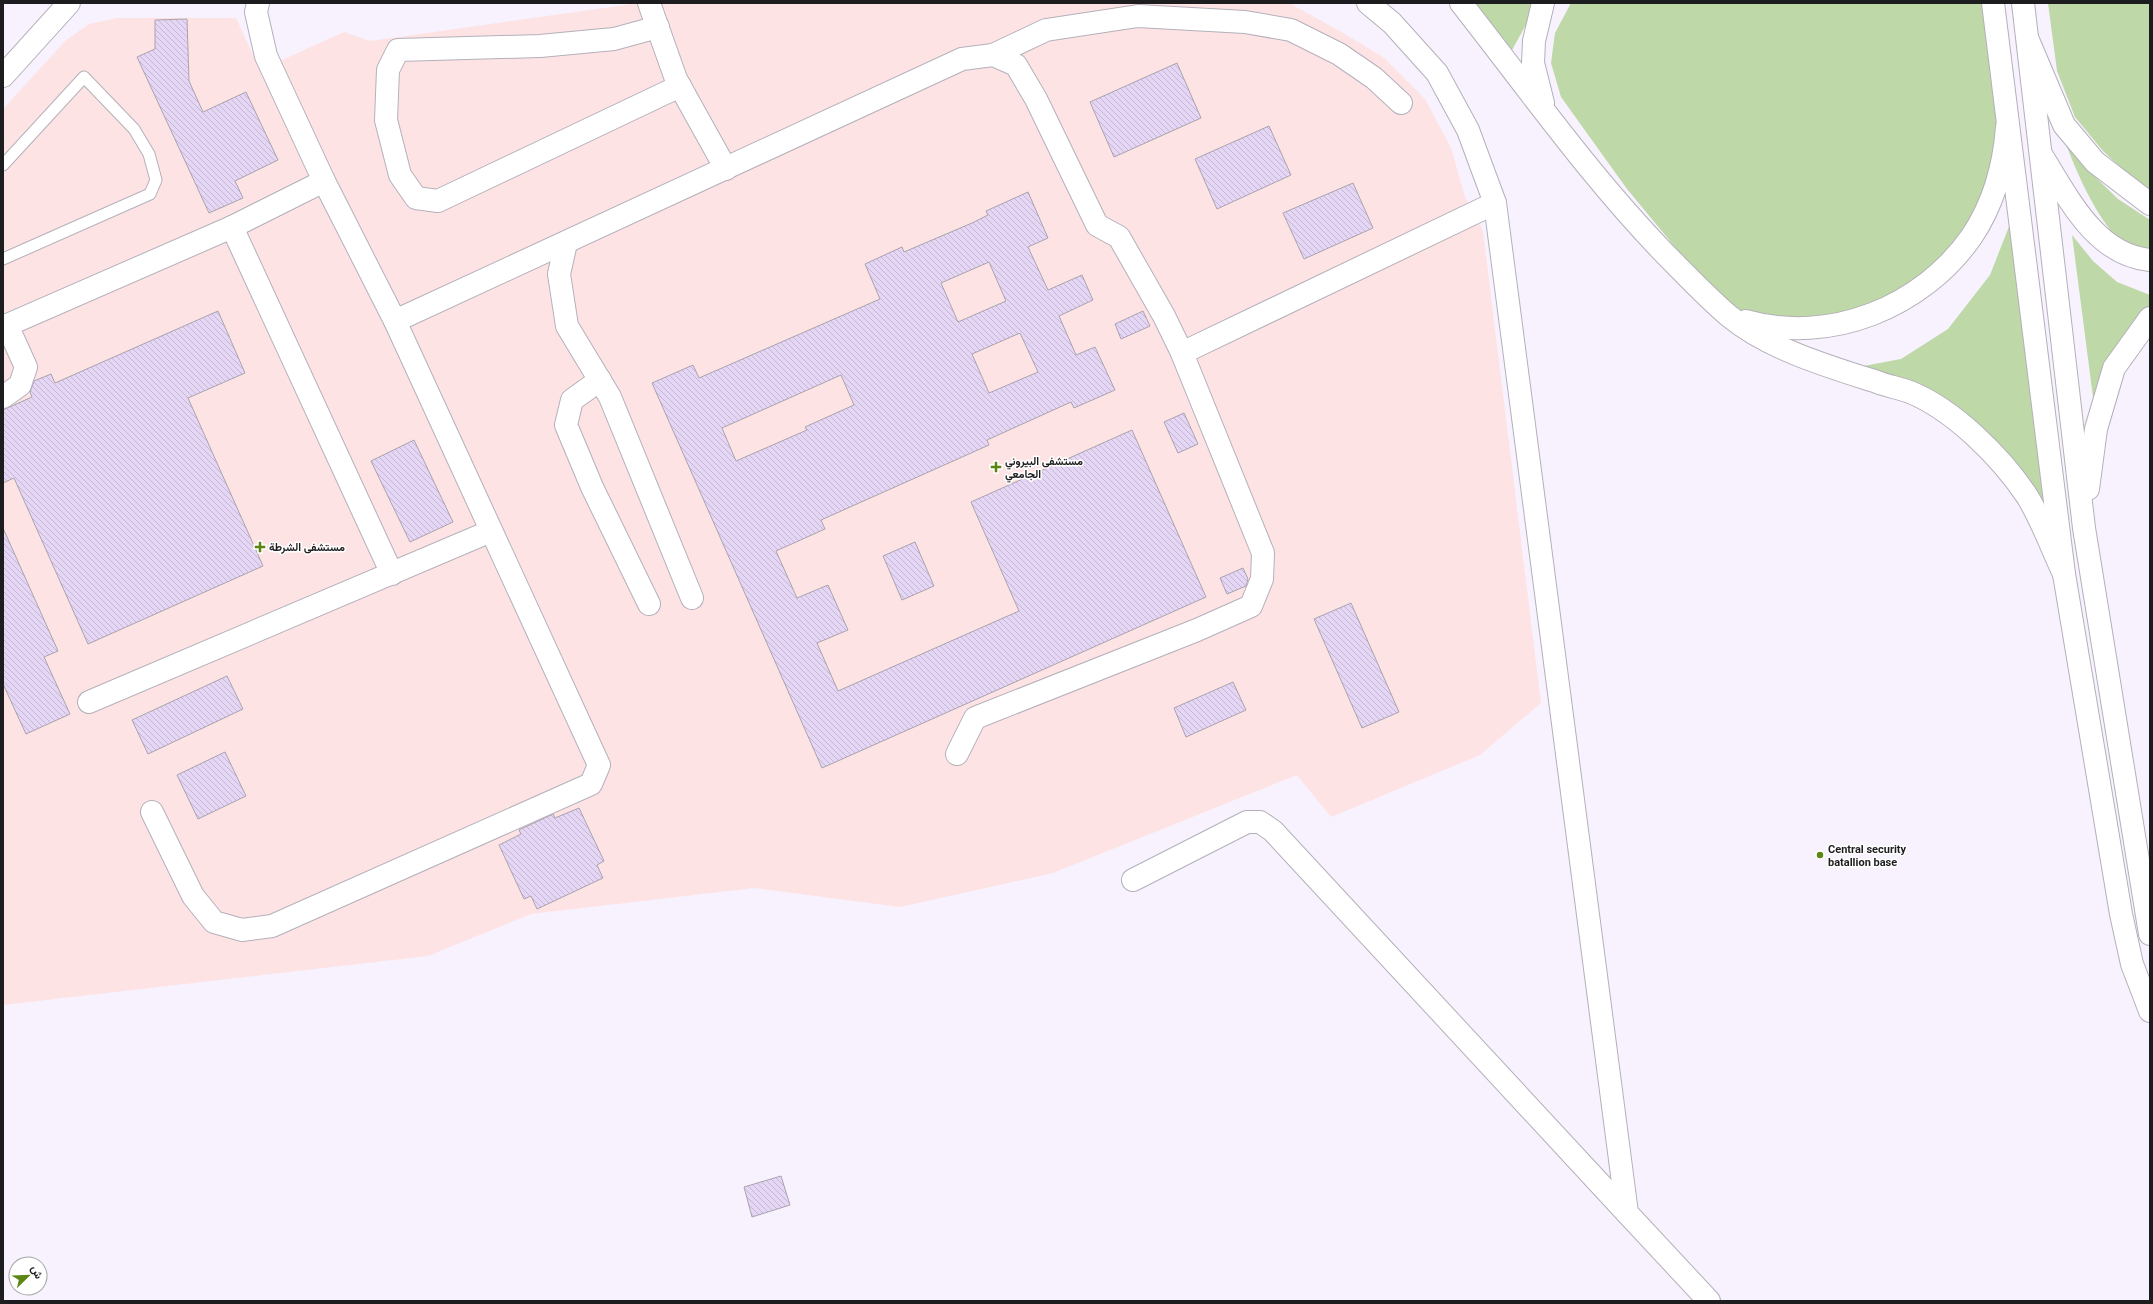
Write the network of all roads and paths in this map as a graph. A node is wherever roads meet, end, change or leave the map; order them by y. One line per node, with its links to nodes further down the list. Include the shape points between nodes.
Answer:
1 (69, 3): 12 (main road)
2 (258, 3): 20 (main road, via 256,12 266,56)
3 (649, 3): 9 (main road)
4 (1368, 3): 21 (main road, via 1392,23 1437,73 1468,130)
5 (1461, 3): 15 (main road)
6 (1543, 3): 15 (main road, via 1534,41 1533,63)
7 (1993, 3): 16 (main road)
8 (2023, 3): 10 (main road)
9 (658, 28): 13 (main road); 13 (main road, via 614,39 540,46 398,50 388,70 386,120 400,175 416,198 438,201)
10 (2028, 40): 17 (main road); 22 (main road, via 2064,125 2095,162)
11 (993, 55): 14 (main road, via 1046,30 1138,16 1245,22 1291,30 1339,54 1374,78); 19 (main road, via 962,59); 31 (main road, via 1016,65 1036,99 1098,225 1119,237)
12 (3, 76)
13 (680, 86): 19 (main road)
14 (1401, 103)
15 (1545, 110): 27 (main road, via 1596,177 1632,218)
16 (2007, 127): 27 (main road, via 2000,173 1976,228 1943,270 1906,298 1865,317 1820,327 1774,327); 37 (main road)
17 (2039, 150): 26 (main road, via 2078,216 2109,245 2140,259); 34 (main road)
18 (3, 165): 25 (lane, via 84,77 134,129 149,154 156,180 150,194)
19 (726, 169): 24 (main road)
20 (324, 181): 23 (main road); 29 (main road)
21 (1495, 203): 31 (main road); 46 (main road)
22 (2150, 204)
23 (232, 227): 30 (main road); 36 (main road)
24 (566, 244): 29 (main road); 32 (main road, via 559,274 567,326)
25 (3, 259)
26 (2150, 260)
27 (1729, 316): 37 (main road, via 1762,338 1802,355 1910,392 1958,423 1999,460 2028,498)
28 (2150, 318): 34 (main road, via 2114,368 2096,429)
29 (395, 322): 35 (main road)
30 (5, 326): 33 (main road, via 26,368 20,385)
31 (1182, 353): 41 (main road, via 1263,553 1262,579 1251,606 975,718)
32 (600, 380): 38 (main road, via 610,397); 39 (main road, via 572,400 566,425 592,487)
33 (3, 397)
34 (2084, 528): 44 (main road)
35 (491, 532): 36 (main road); 42 (main road, via 599,765 591,784 272,926 242,930 214,922 193,896)
36 (392, 574): 40 (main road)
37 (2064, 574): 45 (main road, via 2121,914 2132,964)
38 (692, 598)
39 (649, 604)
40 (89, 702)
41 (957, 754)
42 (152, 812)
43 (1133, 880): 46 (main road, via 1247,822 1260,822 1273,831)
44 (2149, 926)
45 (2150, 1010)
46 (1627, 1213): 47 (main road)
47 (1709, 1301)

